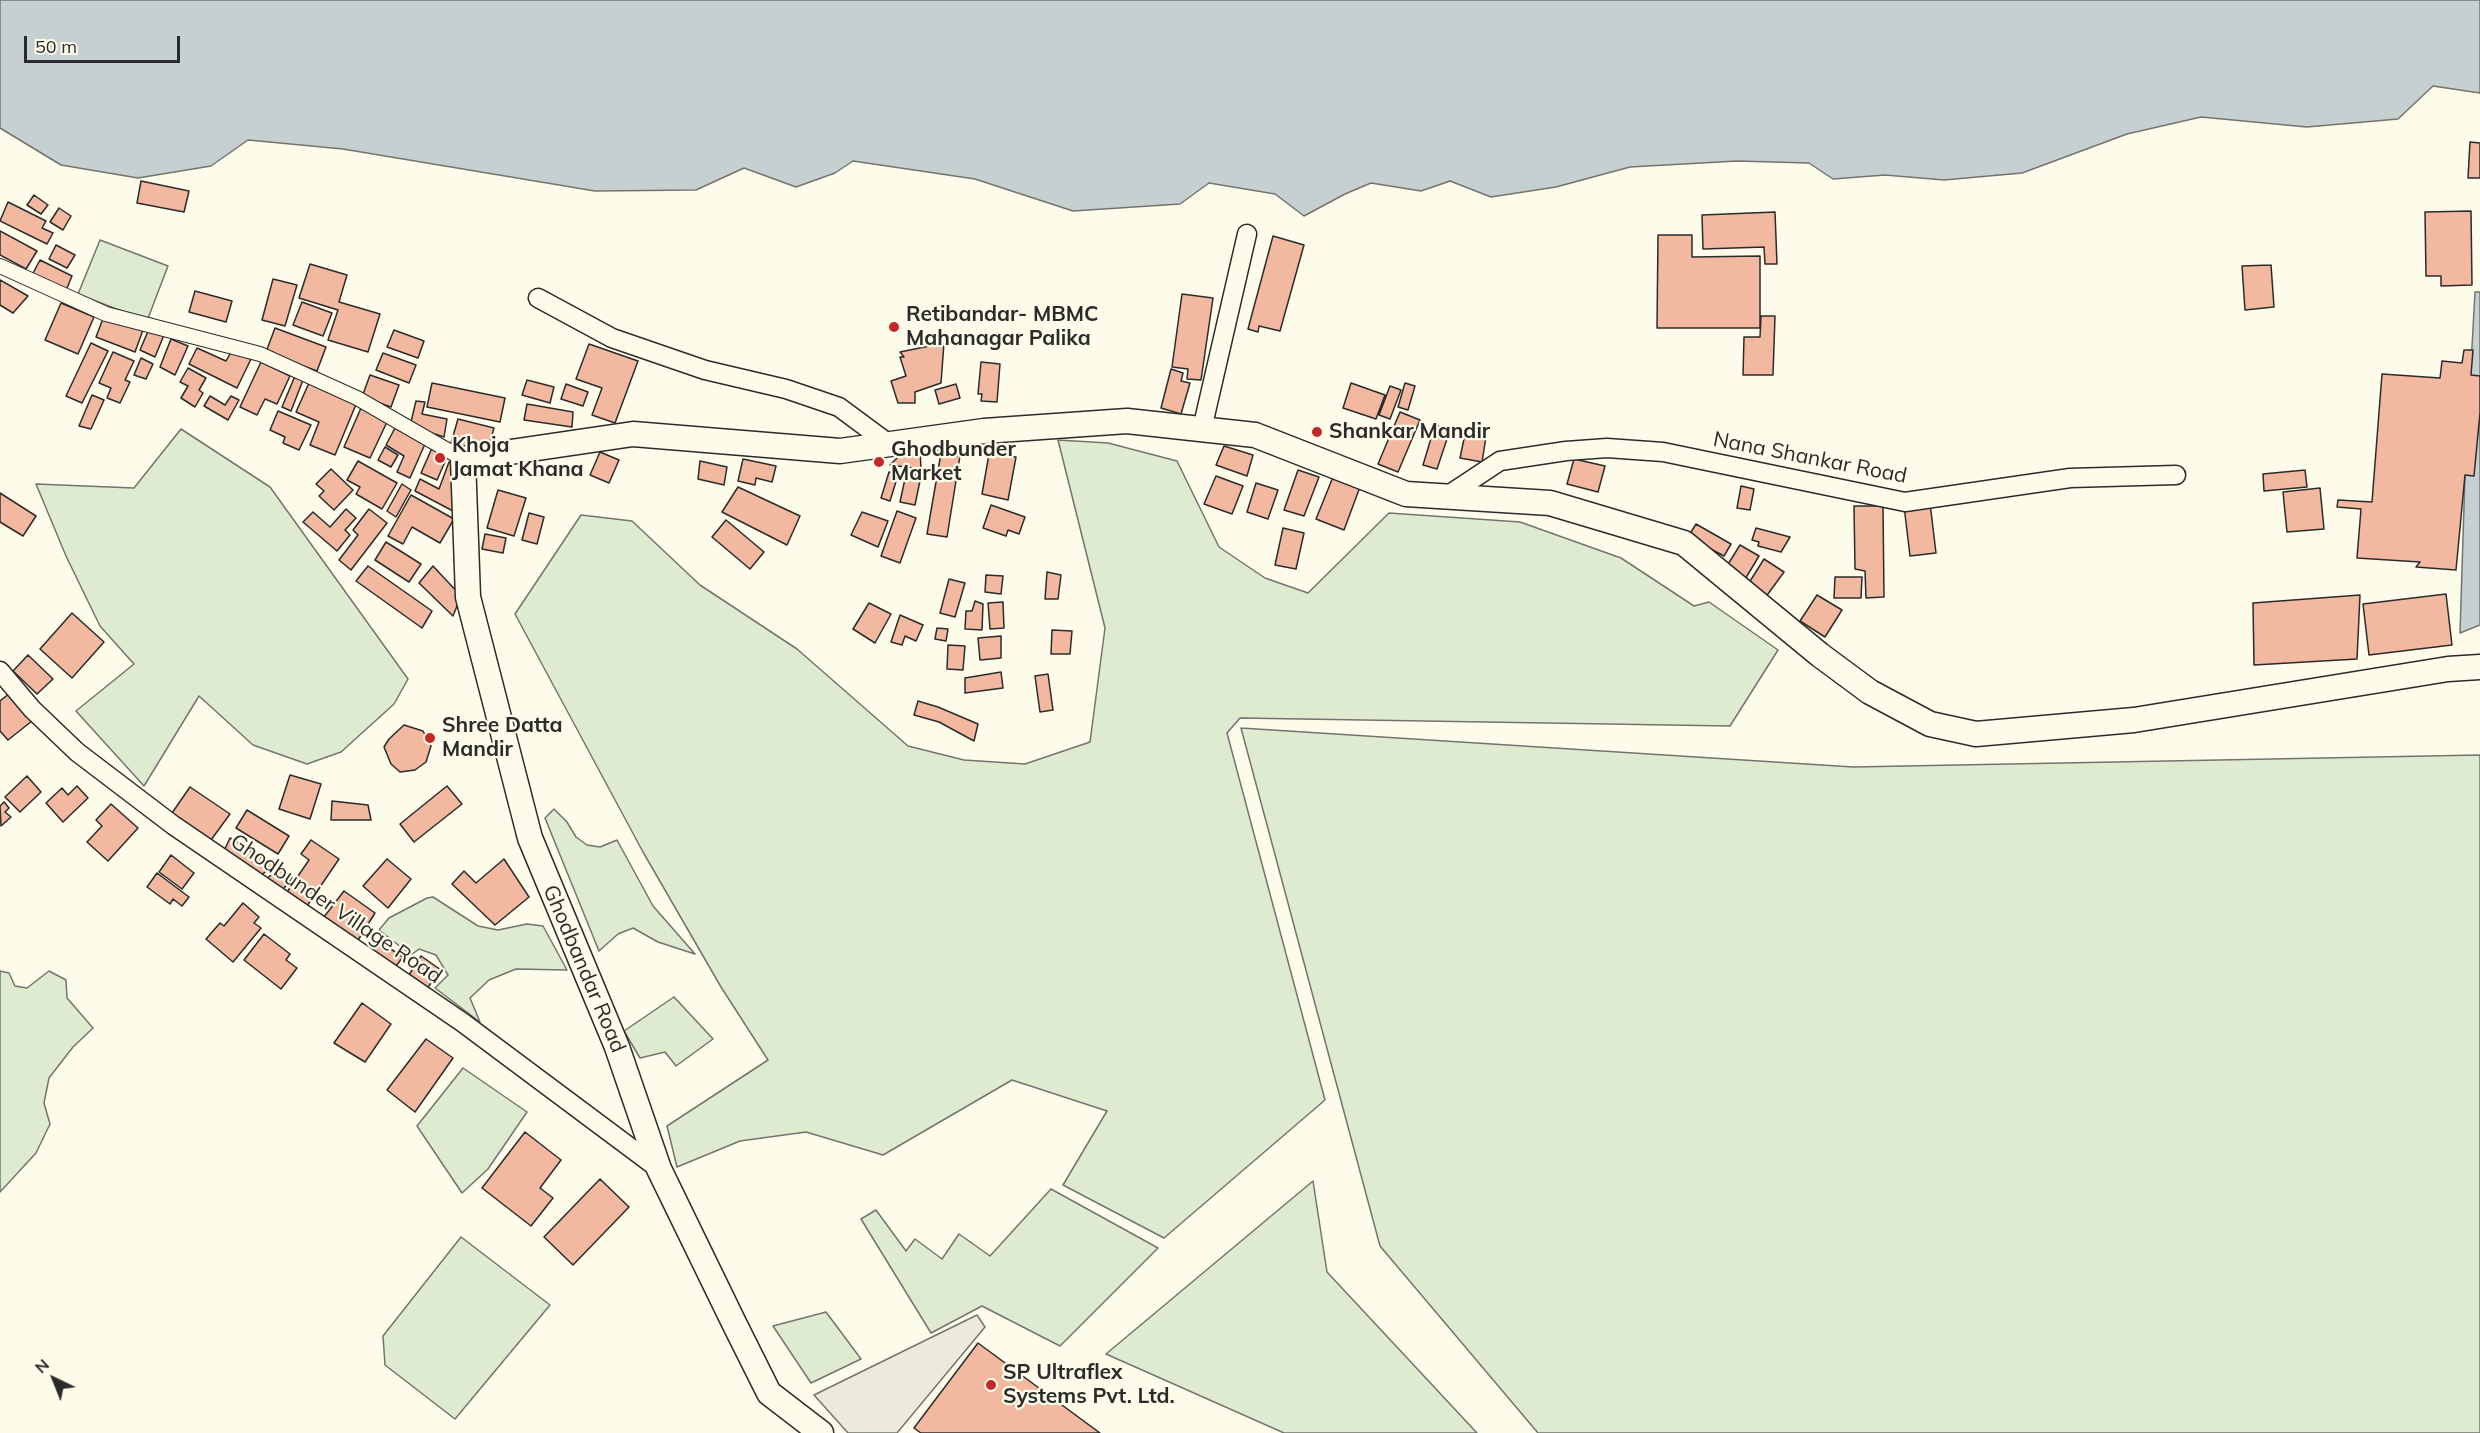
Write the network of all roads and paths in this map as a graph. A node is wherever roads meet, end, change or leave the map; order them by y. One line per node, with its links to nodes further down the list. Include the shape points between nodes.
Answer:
1 (1248, 234): 4 (street)
2 (0, 266): 6 (street, via 106,314 260,354 357,398)
3 (538, 298): 5 (street, via 612,338 705,370 786,389 839,407)
4 (1202, 429): 5 (street, via 1127,421 984,431); 8 (street, via 1255,435 1406,494)
5 (889, 444): 6 (street, via 840,451 633,434)
6 (463, 459): 11 (street, Ghodbandar Road, via 468,597 530,838 617,1047)
7 (2176, 475): 8 (street, Nana Shankar Road, via 2070,478 1905,502 1663,452 1607,448 1500,461)
8 (1447, 496): 9 (street, via 1550,504 1684,543 1870,692 1930,724 1976,734 2134,720)
9 (2480, 667)
10 (0, 671): 11 (street, Ghodbunder Village Road, via 77,752 163,818 462,1022)
11 (659, 1169): 12 (street, Ghodbandar Road, via 769,1393)
12 (820, 1433)

